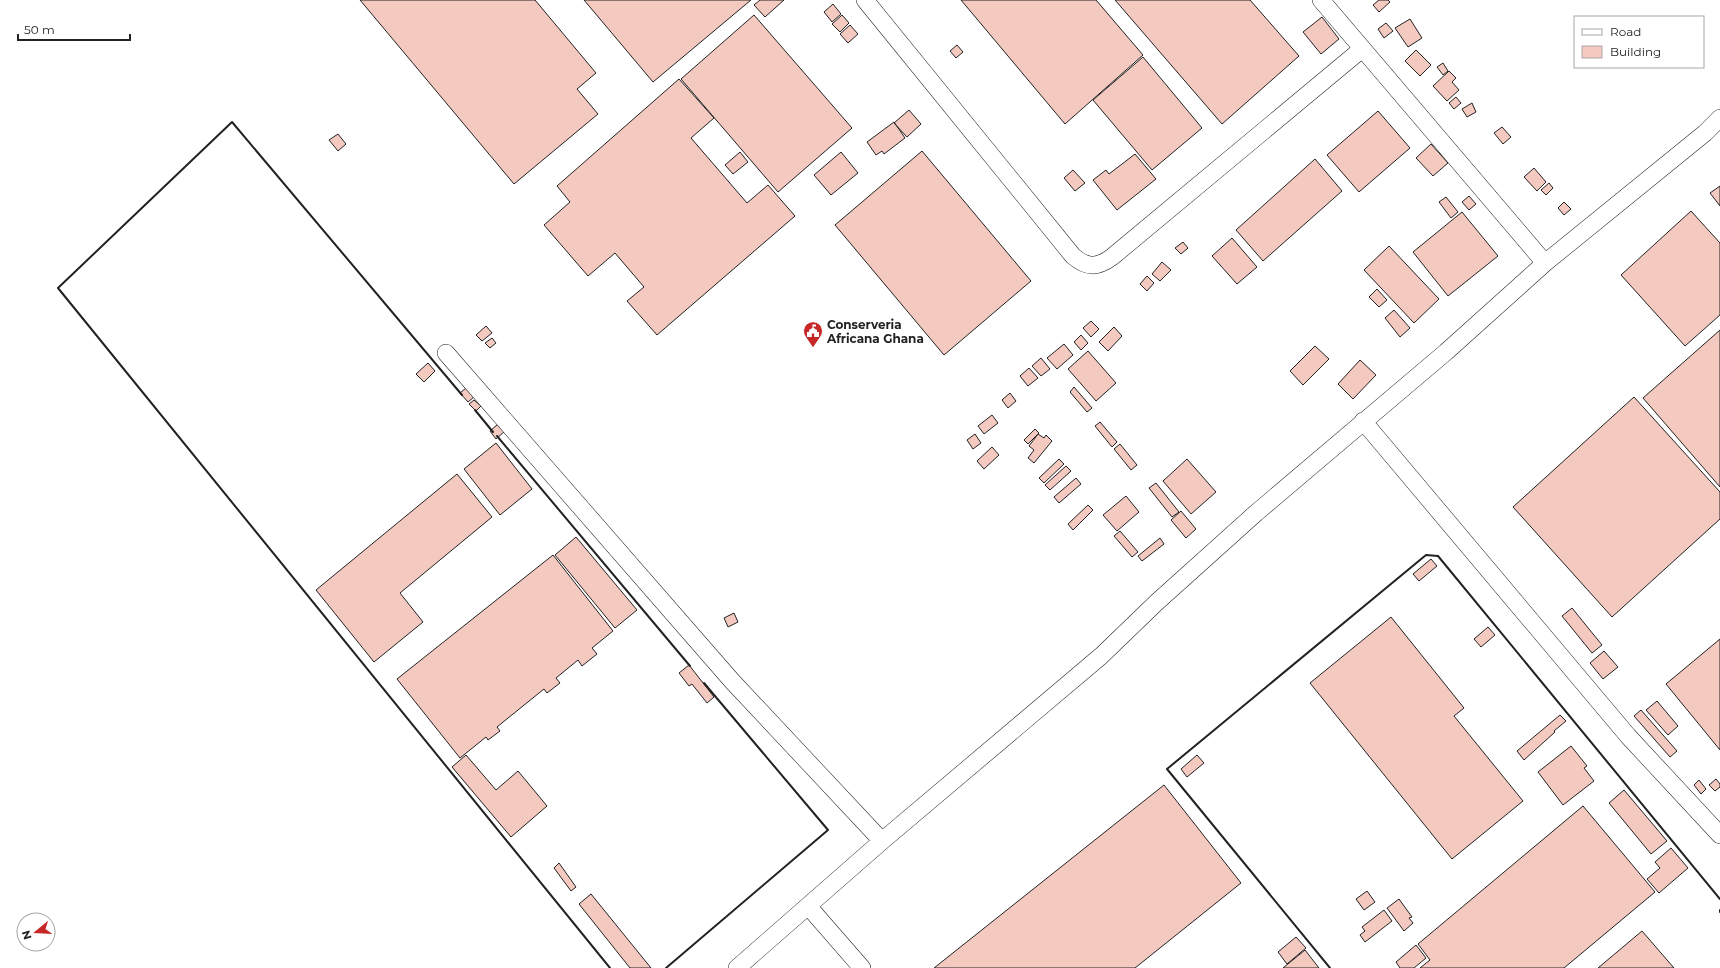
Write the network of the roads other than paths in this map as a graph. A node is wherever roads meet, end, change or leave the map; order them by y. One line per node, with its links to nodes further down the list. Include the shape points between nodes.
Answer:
1 (865, 0): 3 (street, via 1073,256 1082,263 1093,266 1103,264 1112,257)
2 (1321, 0): 3 (street)
3 (1362, 49): 5 (street)
4 (1720, 118): 5 (street, via 1699,138)
5 (1545, 263): 7 (street, via 1446,352)
6 (446, 353): 9 (street, via 732,681)
7 (1363, 421): 8 (street, via 1628,736); 9 (street, via 1256,513 1101,656)
8 (1720, 835)
9 (882, 841): 10 (street)
10 (808, 906): 11 (street); 12 (street)
11 (737, 968)
12 (862, 968)

